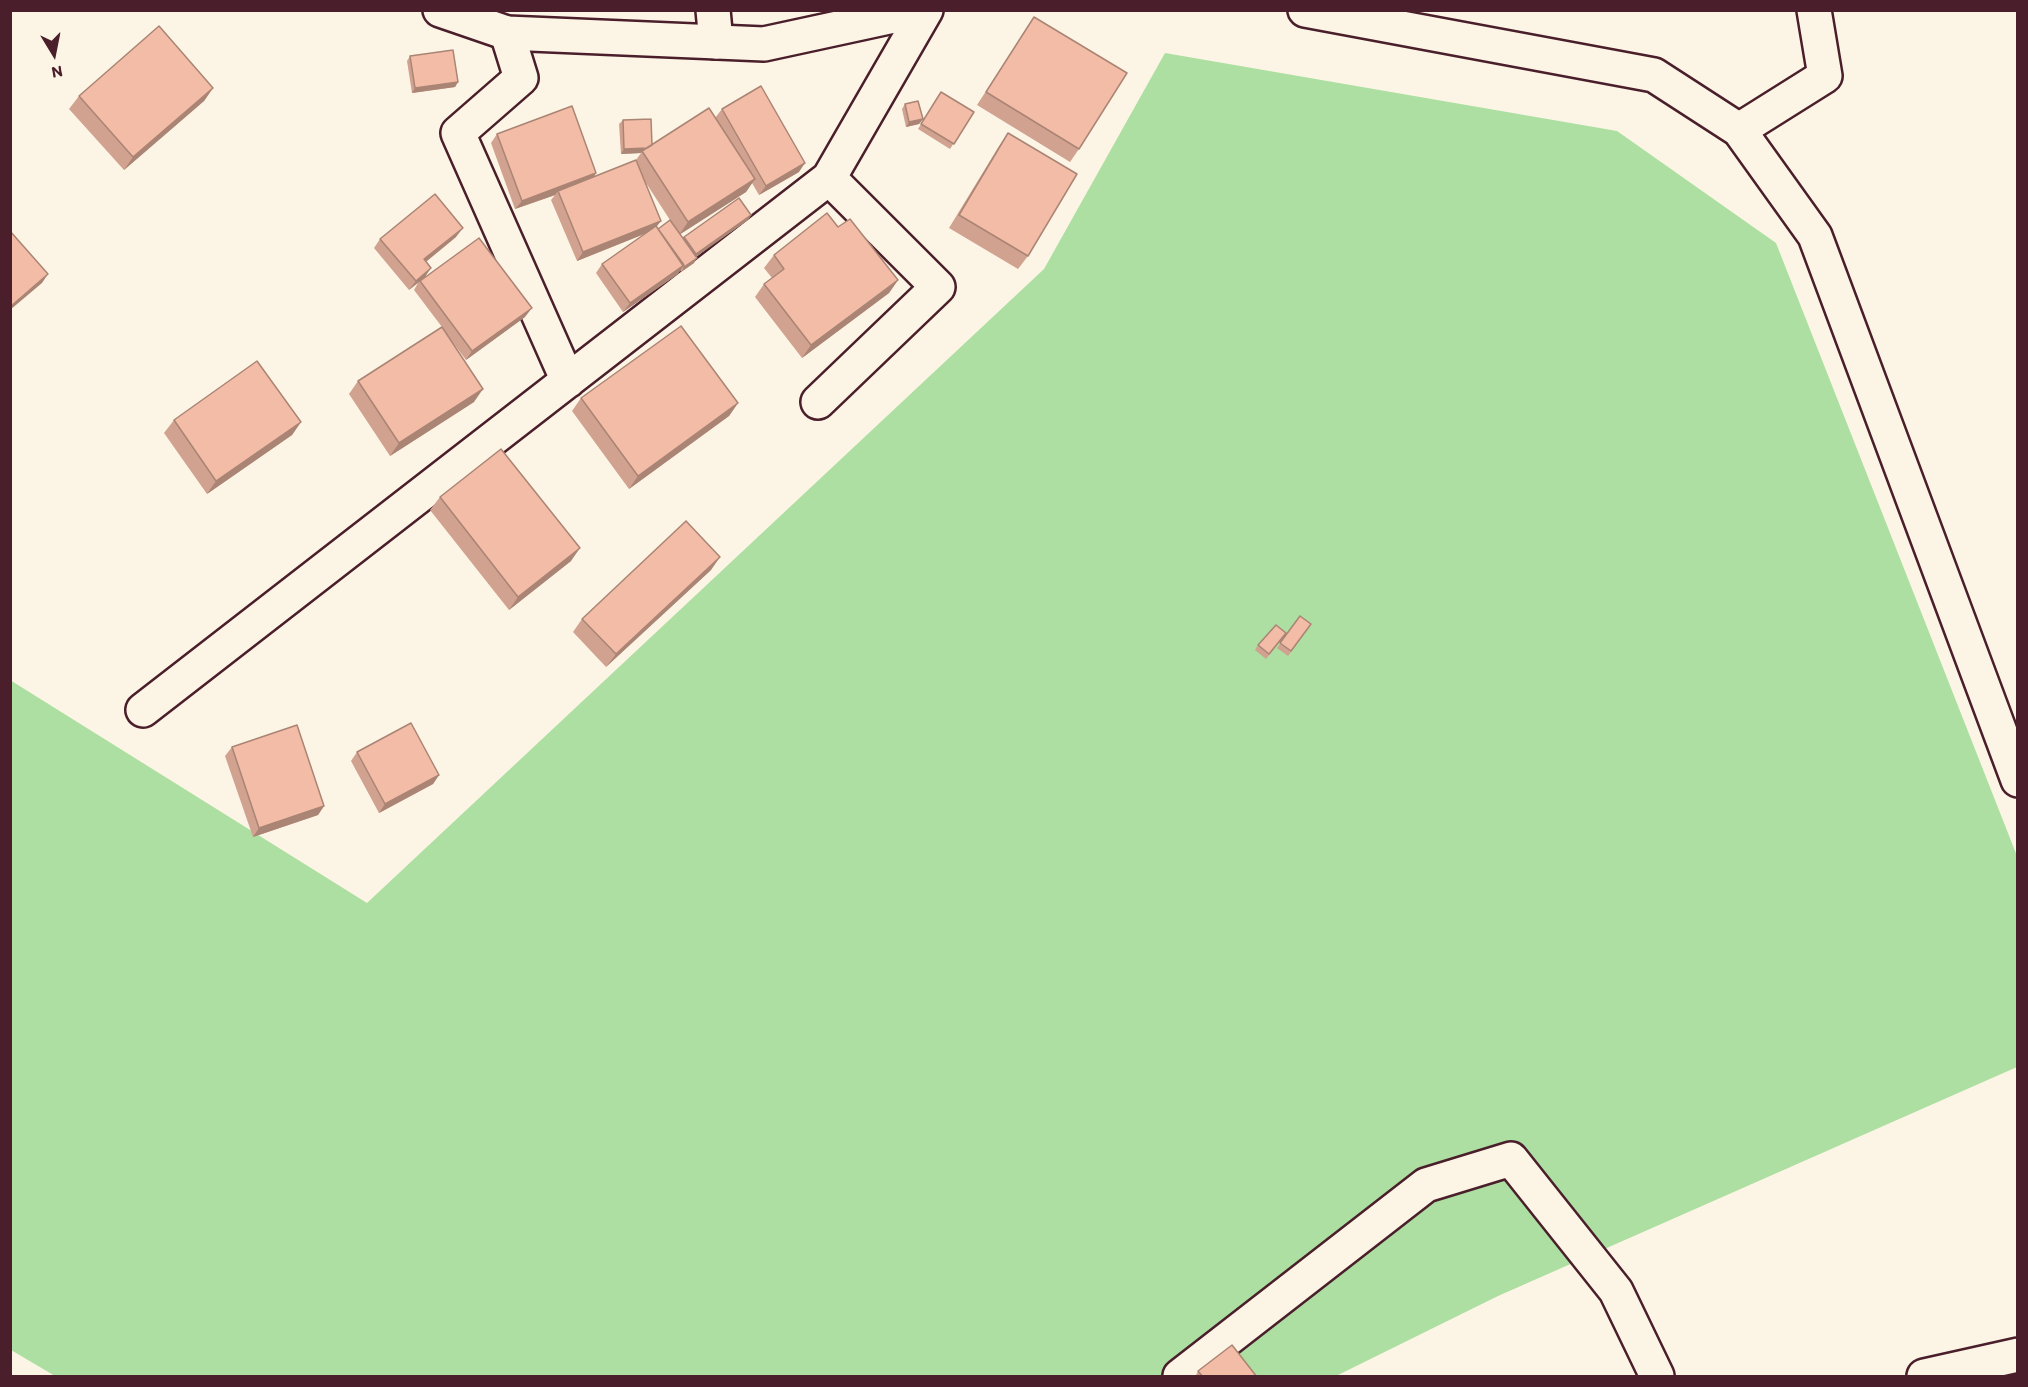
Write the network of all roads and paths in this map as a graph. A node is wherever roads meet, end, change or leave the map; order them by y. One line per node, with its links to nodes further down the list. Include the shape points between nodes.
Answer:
1 (440, 10): 7 (street)
2 (921, 10): 6 (street, via 764,44)
3 (926, 10): 9 (street)
4 (1305, 10): 8 (street, via 1654,75)
5 (1814, 10): 8 (street, via 1825,76)
6 (715, 26): 7 (street)
7 (507, 33): 10 (street, via 521,78 458,133)
8 (1739, 130): 13 (street, via 1815,236)
9 (829, 178): 10 (street); 11 (street, via 938,287)
10 (568, 381): 12 (street)
11 (818, 402)
12 (143, 710)
13 (2018, 780)
14 (2018, 1355): 17 (street)
15 (1180, 1377): 16 (street, via 1426,1185 1511,1159 1616,1291)
16 (1656, 1377)
17 (1924, 1377)

